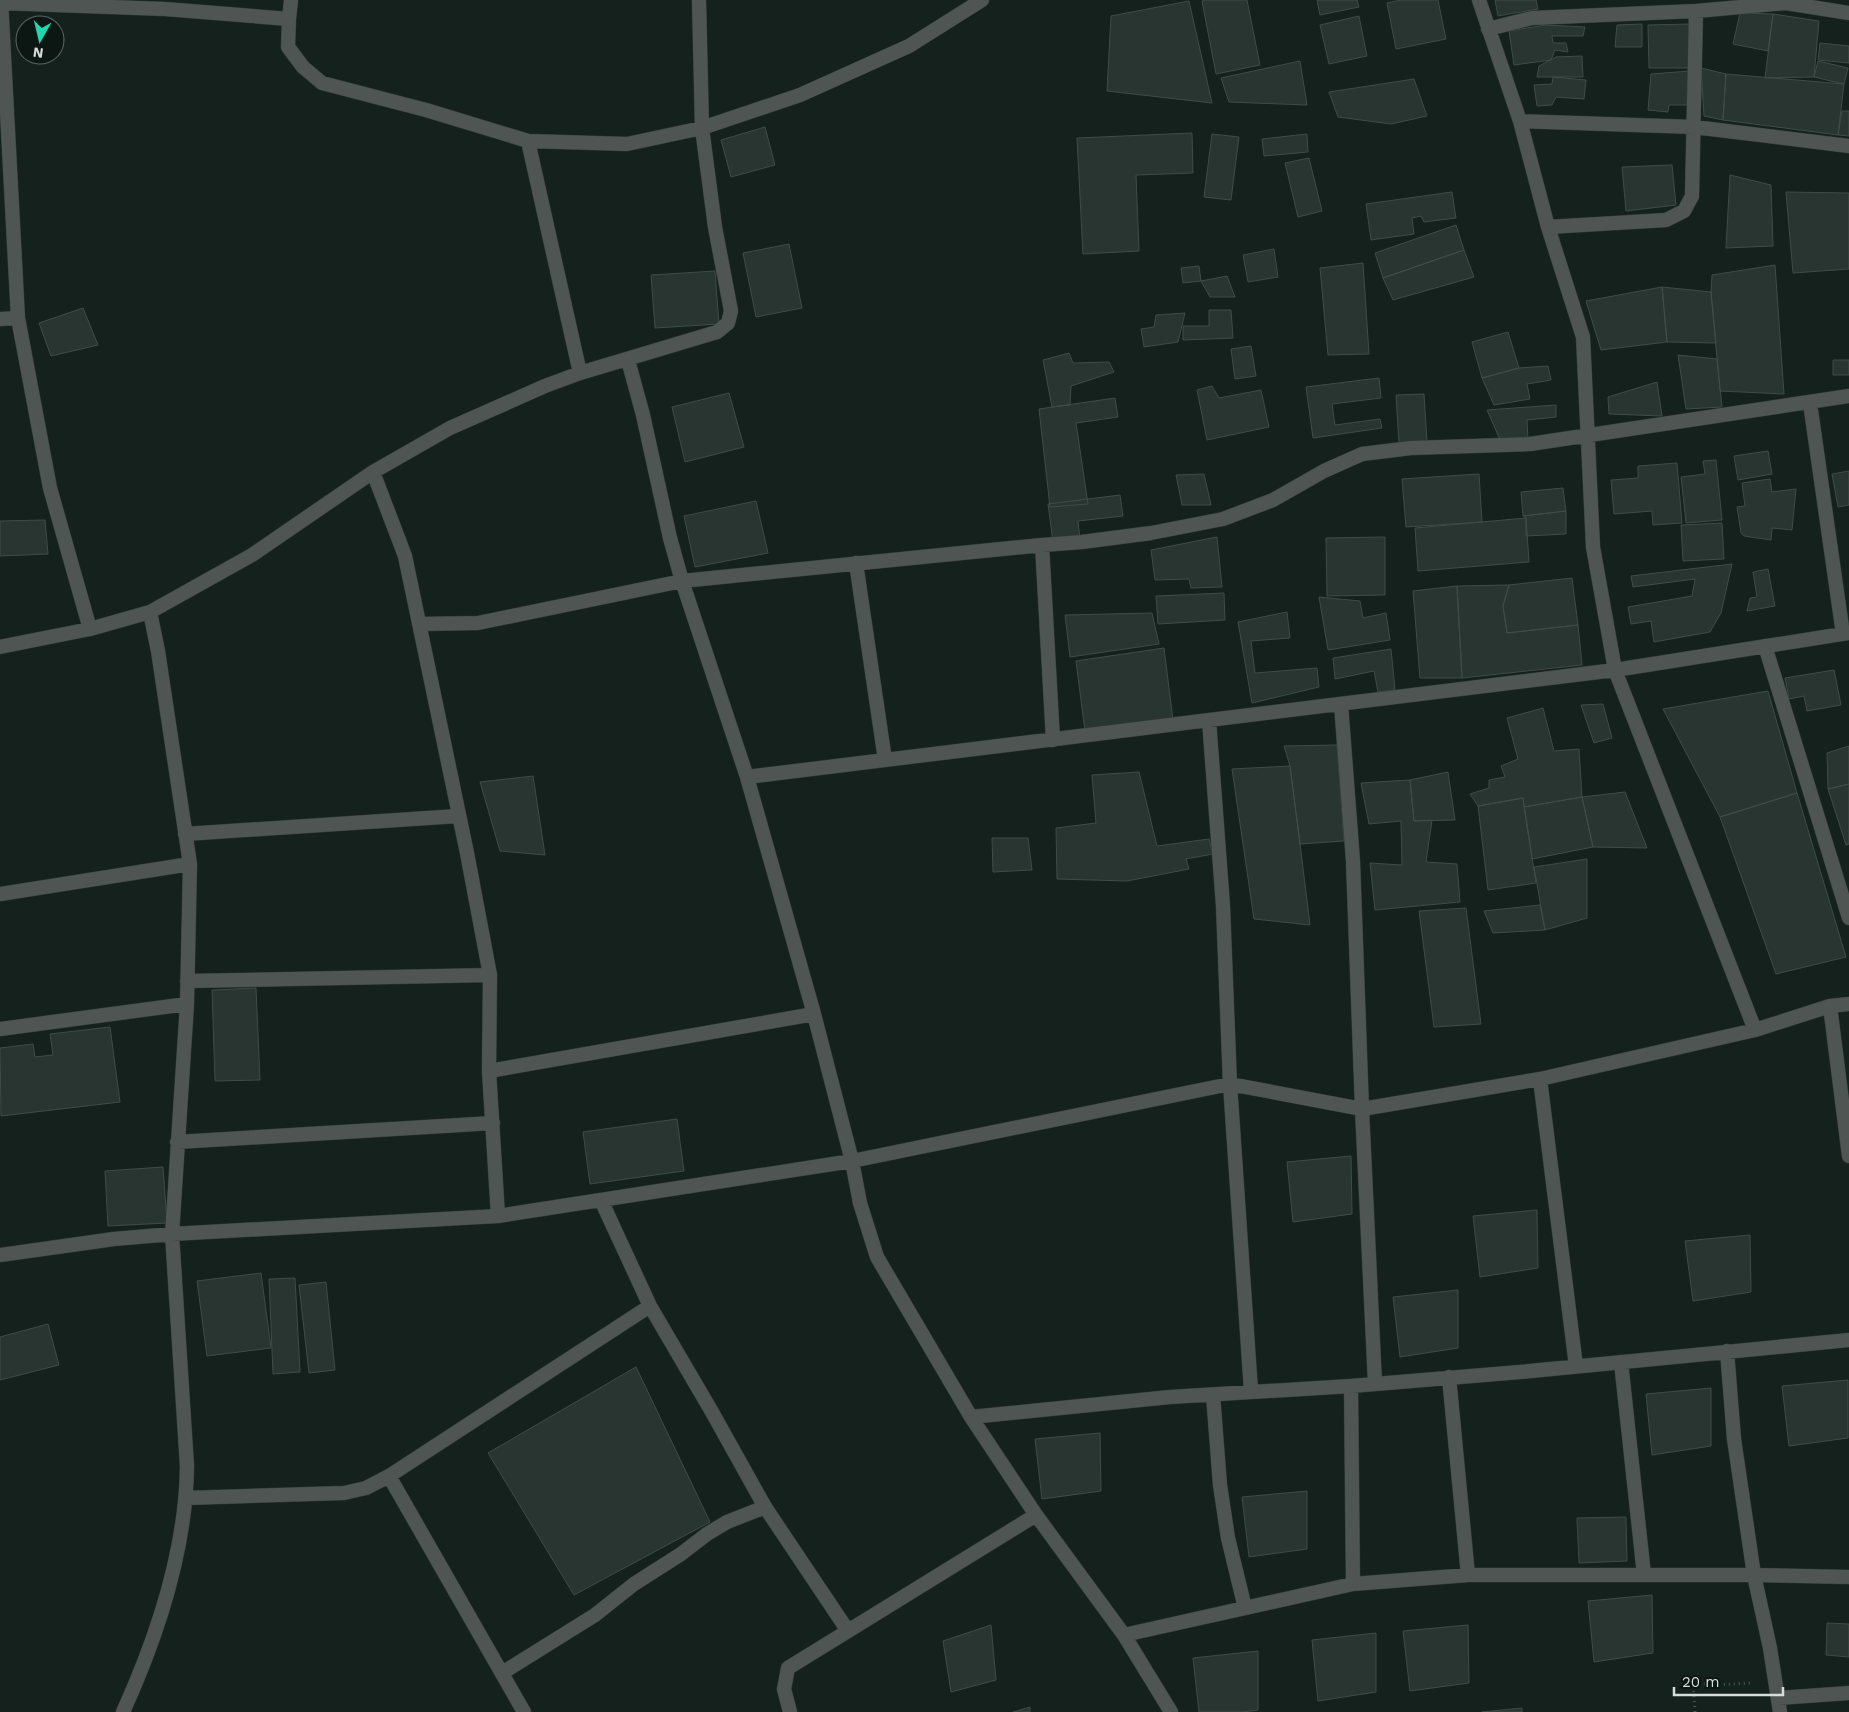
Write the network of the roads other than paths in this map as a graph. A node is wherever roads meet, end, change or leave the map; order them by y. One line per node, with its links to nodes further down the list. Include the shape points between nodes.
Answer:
1 (292, 0): 9 (street)
2 (699, 0): 13 (street)
3 (982, 0): 13 (street, via 909,46 800,95)
4 (1478, 0): 10 (street)
5 (1, 1): 6 (street); 17 (street)
6 (164, 4): 9 (street)
7 (1696, 11): 8 (street, via 1786,4); 10 (street, via 1532,18); 12 (street)
8 (1849, 13)
9 (289, 19): 14 (street, via 288,47 303,67 322,83)
10 (1488, 29): 11 (street)
11 (1520, 121): 12 (street); 16 (street)
12 (1694, 127): 15 (street); 16 (street, via 1692,196 1684,211 1666,220)
13 (702, 128): 14 (street, via 627,144); 19 (street, via 715,227 731,312 728,323 717,332)
14 (528, 141): 20 (street)
15 (1849, 146)
16 (1548, 227): 23 (street, via 1583,337)
17 (18, 318): 18 (street); 30 (street, via 50,488)
18 (0, 320)
19 (628, 360): 20 (street); 27 (street)
20 (580, 373): 24 (street, via 450,428)
21 (1849, 396): 22 (street)
22 (1810, 403): 23 (street); 31 (street)
23 (1588, 436): 25 (street, via 1530,444 1411,448 1362,454 1273,500 1223,519 1152,533); 34 (street, via 1593,547)
24 (372, 472): 28 (street, via 252,556); 29 (street, via 406,556)
25 (1042, 545): 26 (street); 37 (street)
26 (856, 563): 27 (street); 38 (street)
27 (682, 581): 29 (street, via 478,623); 39 (street)
28 (150, 612): 30 (street); 41 (street)
29 (419, 624): 40 (street)
30 (90, 629): 33 (street)
31 (1846, 634): 32 (street)
32 (1765, 646): 34 (street); 44 (street)
33 (0, 647)
34 (1615, 670): 35 (street); 52 (street)
35 (1341, 704): 36 (street); 56 (street, via 1353,861)
36 (1210, 720): 37 (street); 55 (street, via 1224,906)
37 (1053, 740): 38 (street)
38 (885, 760): 39 (street)
39 (747, 777): 50 (street)
40 (458, 816): 41 (street); 45 (street)
41 (186, 834): 42 (street)
42 (190, 864): 43 (street); 46 (street)
43 (0, 894)
44 (1849, 918)
45 (490, 975): 46 (street); 53 (street)
46 (187, 982): 47 (street)
47 (187, 1004): 51 (street); 58 (street)
48 (1849, 1004): 49 (street)
49 (1830, 1006): 52 (street); 59 (street)
50 (814, 1014): 53 (street); 60 (street)
51 (0, 1029)
52 (1755, 1030): 54 (street)
53 (489, 1071): 57 (street)
54 (1540, 1079): 56 (street); 69 (street)
55 (1230, 1084): 56 (street); 60 (street); 73 (street)
56 (1362, 1109): 71 (street)
57 (492, 1123): 58 (street); 62 (street)
58 (178, 1142): 63 (street)
59 (1849, 1156)
60 (852, 1161): 61 (street); 75 (street, via 860,1203 877,1257)
61 (601, 1200): 62 (street); 65 (street)
62 (498, 1216): 63 (street)
63 (172, 1234): 64 (street); 77 (street, via 187,1466)
64 (0, 1254)
65 (650, 1306): 76 (street); 78 (street)
66 (1849, 1340): 67 (street)
67 (1727, 1351): 68 (street); 82 (street, via 1734,1439)
68 (1621, 1362): 69 (street); 81 (street)
69 (1576, 1366): 70 (street)
70 (1449, 1377): 71 (street); 80 (street)
71 (1375, 1384): 72 (street)
72 (1351, 1386): 73 (street); 84 (street)
73 (1251, 1391): 74 (street)
74 (1213, 1395): 75 (street); 85 (street, via 1228,1538)
75 (970, 1417): 79 (street)
76 (389, 1476): 77 (street, via 366,1488 344,1493); 88 (street)
77 (186, 1498): 91 (street, via 169,1591)
78 (765, 1508): 86 (street); 88 (street, via 707,1534 595,1615)
79 (1036, 1515): 86 (street); 87 (street)
80 (1468, 1575): 81 (street); 84 (street)
81 (1644, 1575): 82 (street)
82 (1754, 1575): 83 (street); 90 (street)
83 (1849, 1577)
84 (1354, 1584): 85 (street)
85 (1245, 1608): 87 (street)
86 (848, 1631): 93 (street, via 788,1668 784,1688)
87 (1124, 1635): 94 (street)
88 (502, 1673): 92 (street)
89 (1849, 1693): 90 (street)
90 (1778, 1698): 95 (street)
91 (123, 1712)
92 (524, 1712)
93 (790, 1712)
94 (1170, 1712)
95 (1780, 1712)

